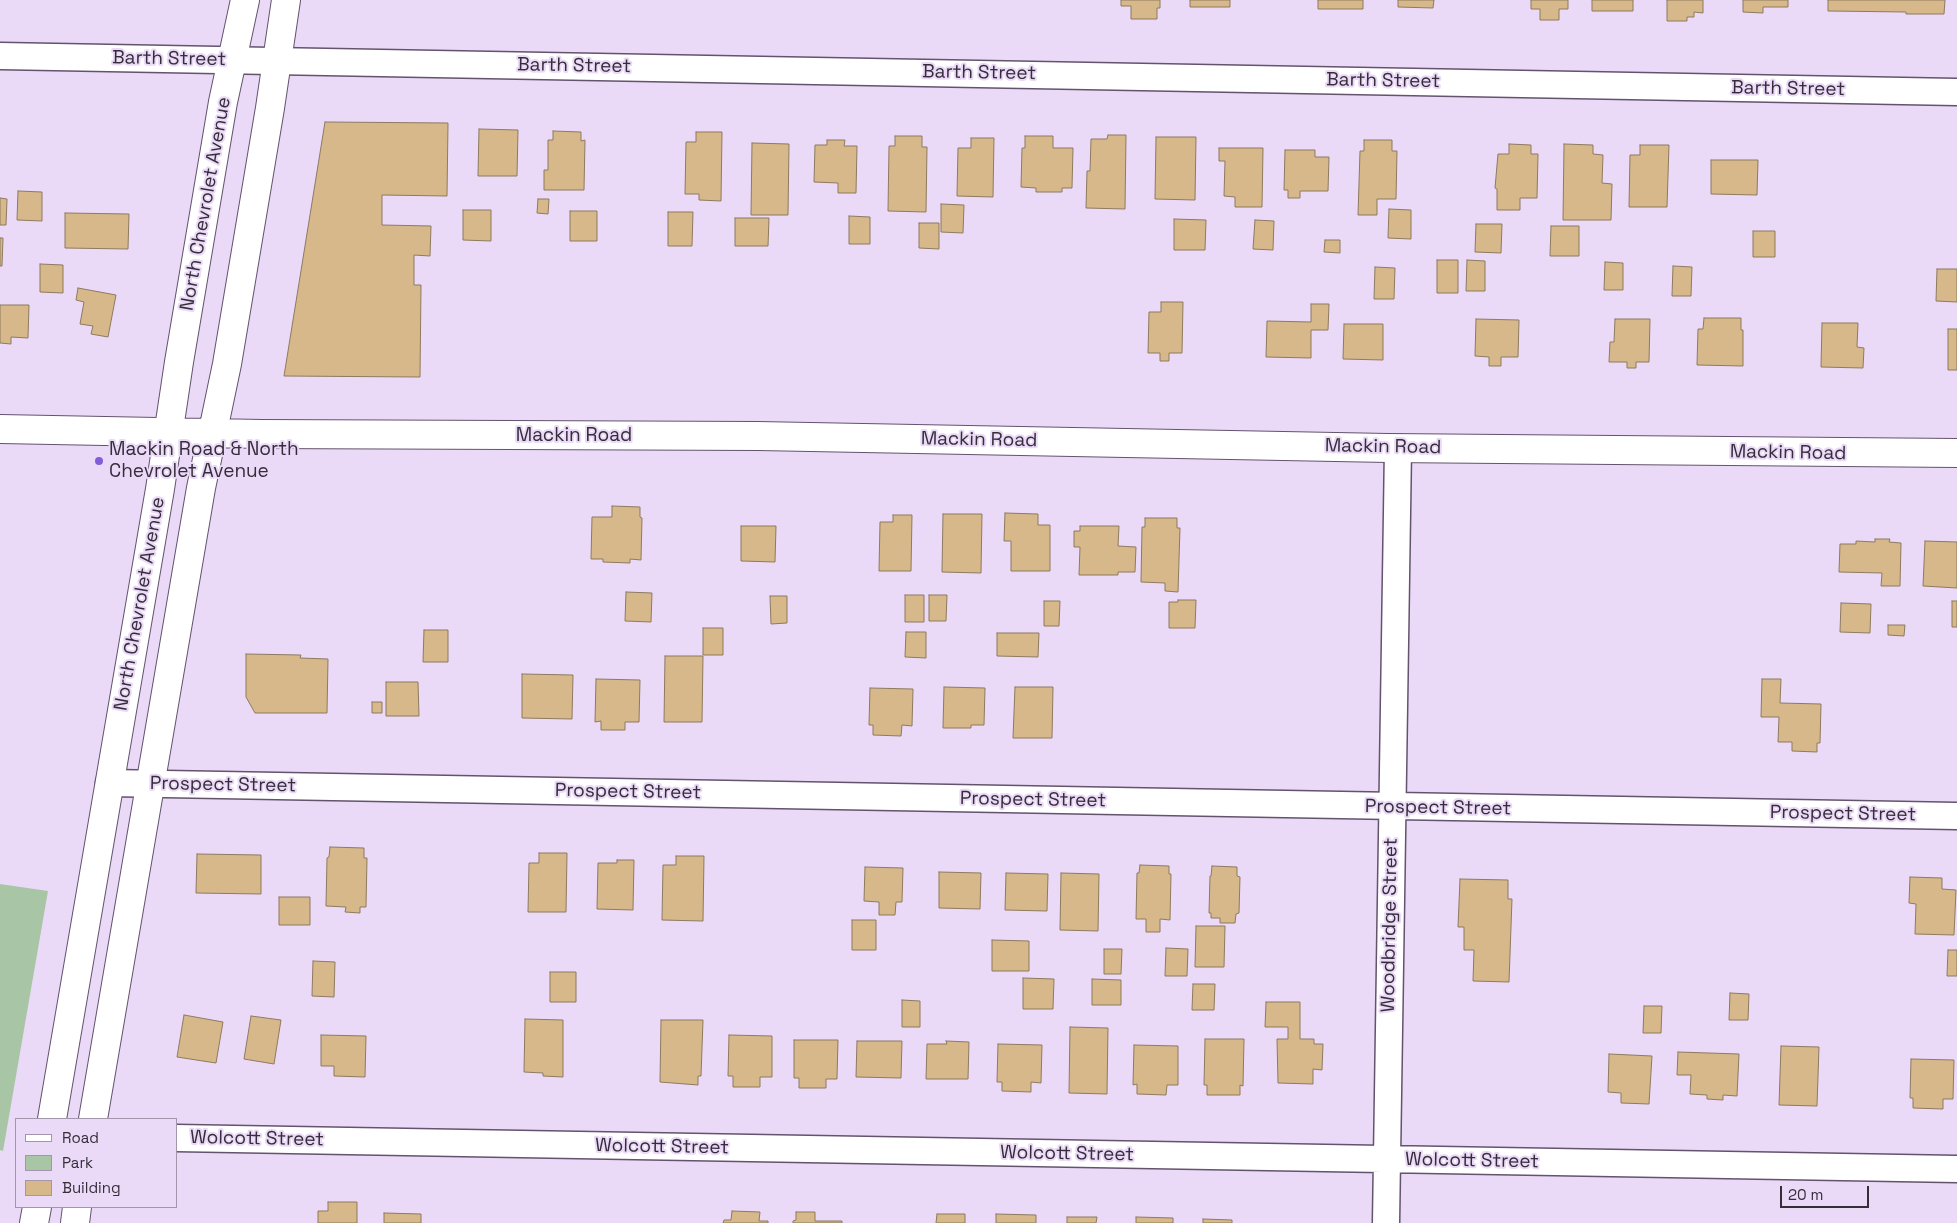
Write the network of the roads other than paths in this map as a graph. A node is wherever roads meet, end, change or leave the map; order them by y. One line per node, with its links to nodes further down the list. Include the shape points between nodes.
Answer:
1 (245, 0): 4 (street, North Chevrolet Avenue)
2 (286, 0): 5 (street)
3 (0, 56): 4 (street, Barth Street)
4 (233, 60): 5 (street, Barth Street); 8 (street, North Chevrolet Avenue, via 223,102)
5 (276, 61): 6 (street, Barth Street); 9 (street)
6 (1957, 92)
7 (0, 429): 8 (street, Mackin Road)
8 (168, 432): 9 (street, Mackin Road); 12 (street, North Chevrolet Avenue)
9 (213, 433): 10 (street, Mackin Road, via 758,436); 13 (street)
10 (1398, 448): 11 (street, Mackin Road); 14 (street, Woodbridge Street)
11 (1957, 453)
12 (109, 783): 13 (street, Prospect Street); 16 (street, North Chevrolet Avenue)
13 (150, 784): 14 (street, Prospect Street); 17 (street)
14 (1391, 807): 15 (street, Prospect Street); 19 (street, Woodbridge Street)
15 (1957, 816)
16 (52, 1118)
17 (93, 1118)
18 (178, 1138): 19 (street, Wolcott Street)
19 (1387, 1160): 20 (street, Wolcott Street); 25 (street, Woodbridge Street)
20 (1957, 1169)
21 (37, 1208): 23 (street)
22 (78, 1208): 24 (street)
23 (34, 1223)
24 (75, 1223)
25 (1386, 1223)

